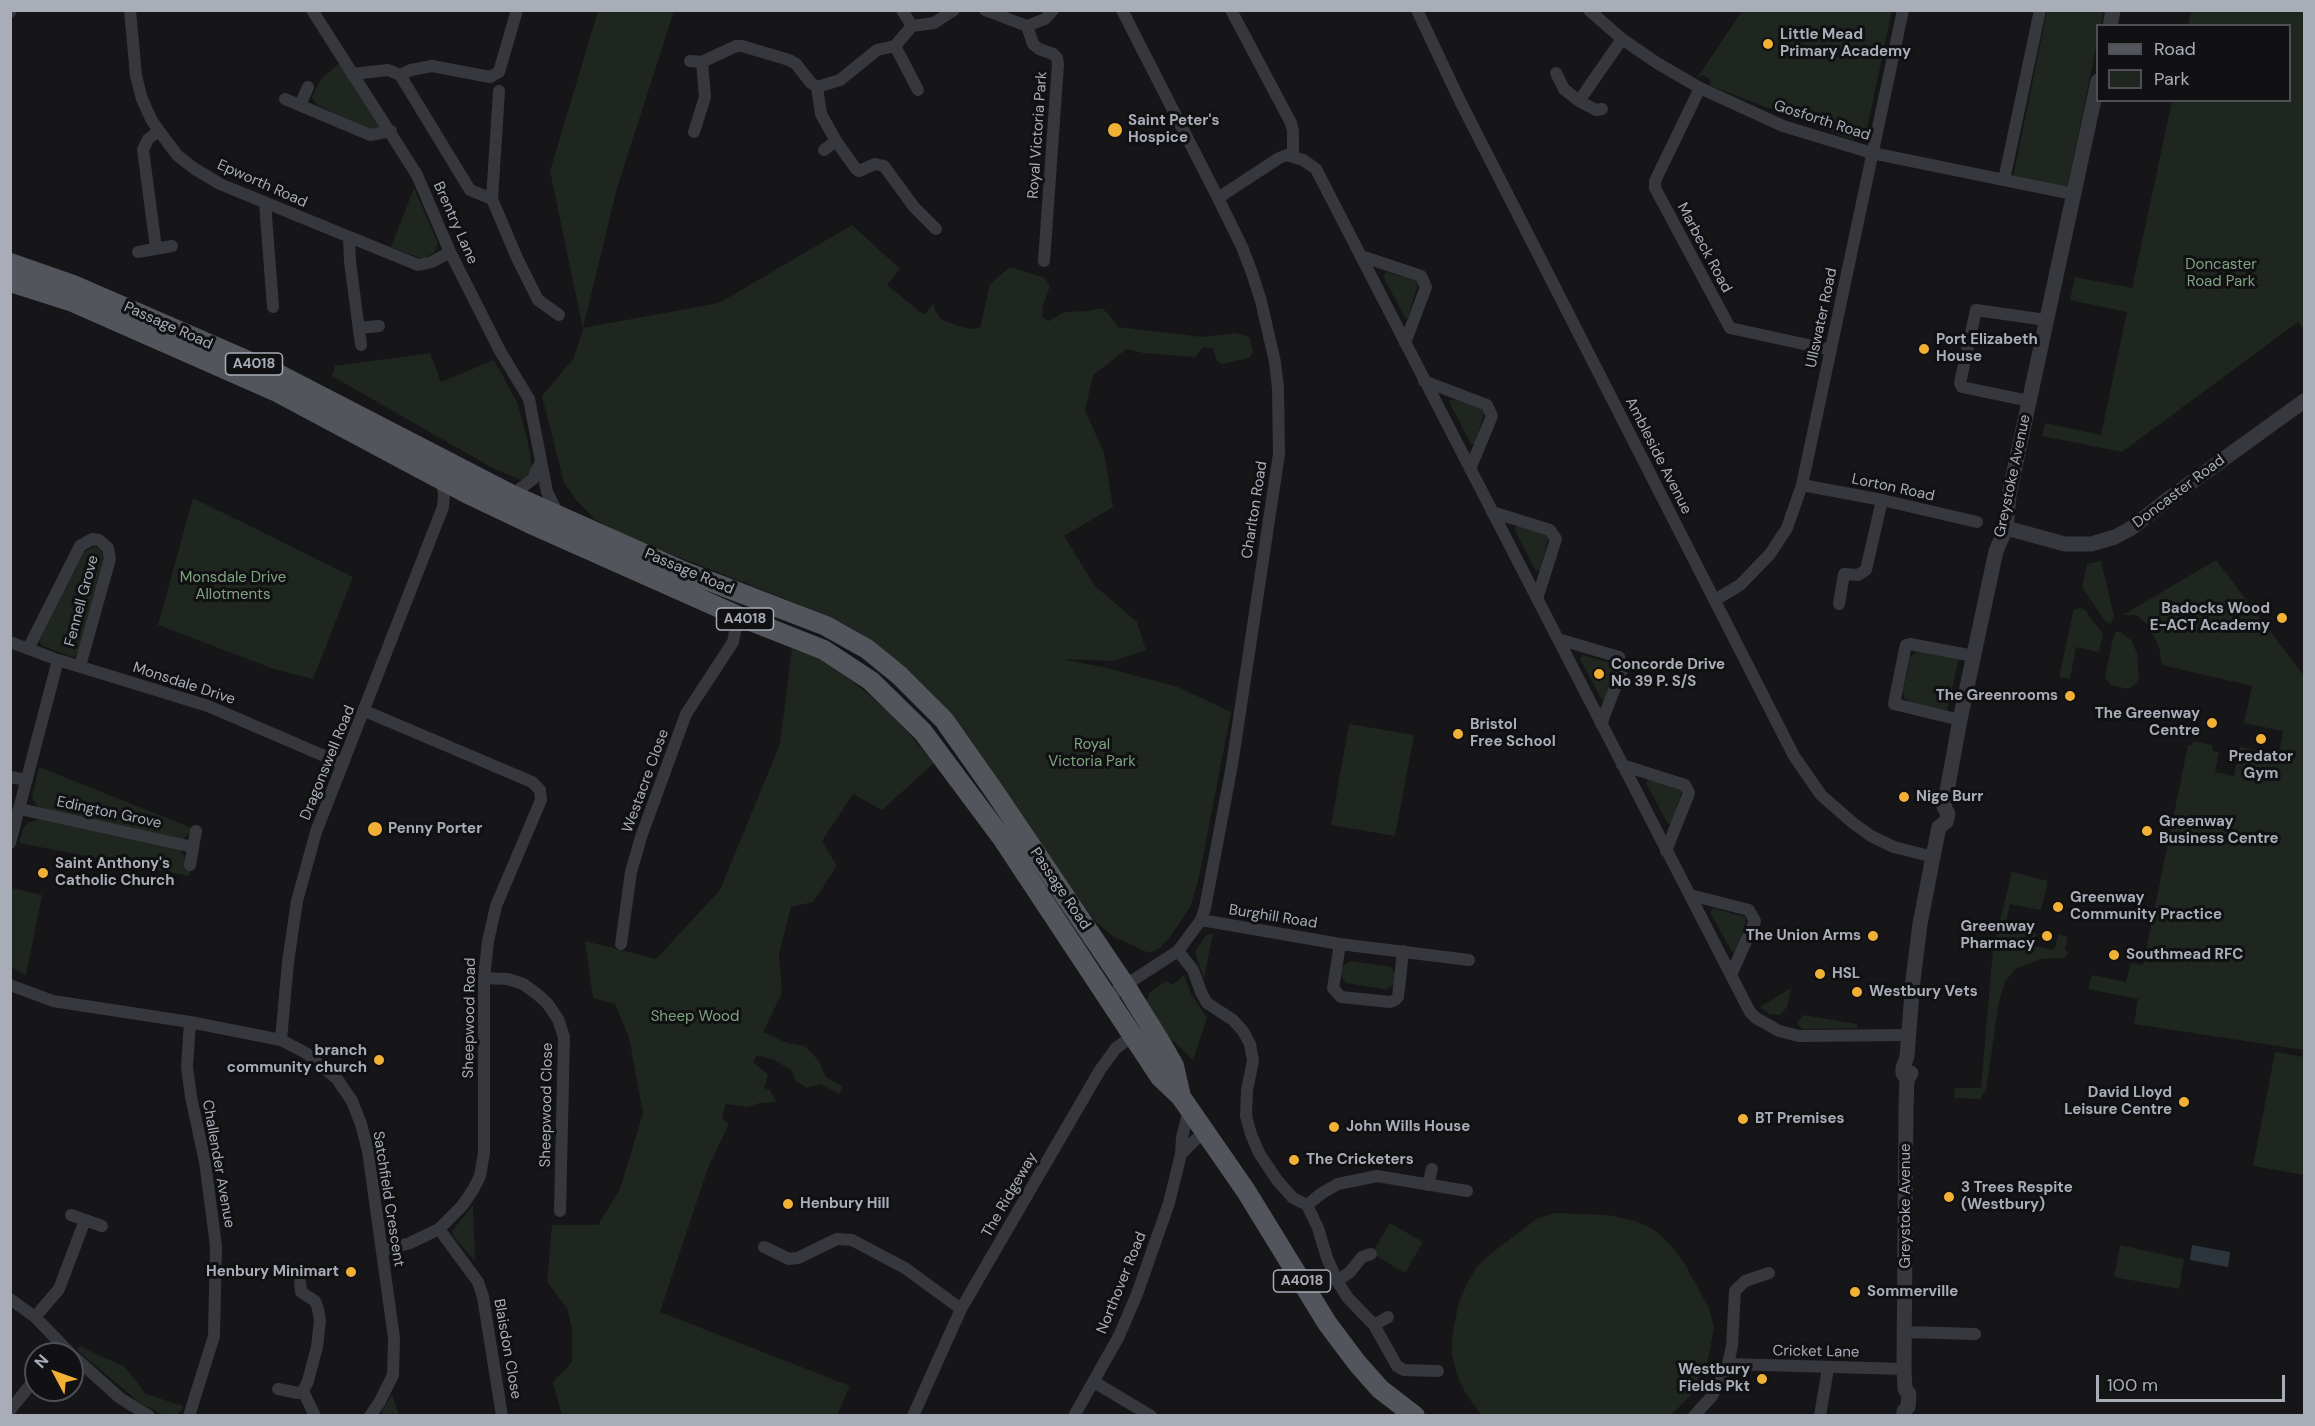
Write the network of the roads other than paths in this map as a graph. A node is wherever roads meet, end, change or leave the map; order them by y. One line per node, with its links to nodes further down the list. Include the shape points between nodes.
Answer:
1 (130, 10): 31 (street, Epworth Road, via 138,87)
2 (312, 10): 18 (street, Brentry Lane)
3 (516, 10): 20 (street, via 499,72 490,77 432,66)
4 (902, 10): 14 (street)
5 (954, 10): 14 (street, via 934,23)
6 (985, 10): 15 (street)
7 (1053, 10): 15 (street, via 1045,19)
8 (1122, 10): 40 (street, Charlton Road)
9 (1231, 10): 37 (street, via 1291,123)
10 (1417, 10): 77 (street, Ambleside Avenue)
11 (1589, 10): 16 (street, Gosforth Road)
12 (1903, 10): 36 (street, Ullswater Road)
13 (2040, 10): 38 (street)
14 (912, 26): 17 (street)
15 (1027, 26): 50 (street, Royal Victoria Park, via 1033,44 1053,54 1058,64)
16 (1622, 39): 24 (street, Gosforth Road); 28 (street)
17 (895, 46): 23 (street, via 877,50 840,80); 25 (street)
18 (352, 74): 20 (street, via 388,70); 32 (street, Brentry Lane)
19 (1556, 74): 28 (street, via 1564,89)
20 (400, 75): 41 (street, via 470,190)
21 (2096, 86): 39 (street, Greystoke Avenue)
22 (308, 87): 29 (street)
23 (818, 87): 33 (street, via 789,60 736,46 696,61 705,97); 34 (street, via 821,114)
24 (1700, 88): 36 (street, Gosforth Road, via 1783,126); 60 (street, Marbeck Road, via 1655,188 1730,328)
25 (918, 90)
26 (499, 91): 41 (street)
27 (285, 99): 29 (street)
28 (1579, 101): 30 (street)
29 (300, 105): 32 (street, via 370,135)
30 (1602, 109)
31 (159, 131): 42 (street, Epworth Road, via 178,156 208,178); 46 (street, via 148,139 143,150)
32 (391, 131): 48 (street, Brentry Lane, via 417,175)
33 (694, 132)
34 (836, 141): 35 (street); 43 (street, via 859,171 875,164 884,166)
35 (824, 150)
36 (1872, 153): 38 (street, Gosforth Road); 60 (street, Ullswater Road)
37 (1293, 155): 40 (street, via 1279,158); 49 (street, via 1316,169)
38 (2004, 180): 39 (street, Gosforth Road)
39 (2073, 194): 55 (street, Greystoke Avenue)
40 (1218, 198): 102 (street, Charlton Road, via 1242,247 1269,330 1278,388 1279,454 1232,765)
41 (492, 199): 54 (street, via 538,300)
42 (264, 203): 44 (street, Epworth Road); 53 (street)
43 (936, 229)
44 (349, 238): 48 (street, Epworth Road, via 418,265); 57 (street)
45 (172, 246): 46 (street)
46 (156, 249): 47 (street)
47 (138, 252)
48 (450, 252): 64 (street, Brentry Lane, via 529,399)
49 (1361, 256): 58 (street); 58 (street, via 1421,276 1426,287)
50 (1044, 261)
51 (10, 263): 69 (main road, Passage Road / A4018, via 73,285 276,373)
52 (10, 282): 66 (main road, Passage Road / A4018, via 73,302 275,391)
53 (275, 301)
54 (559, 315)
55 (2046, 321): 62 (street, Greystoke Avenue); 62 (street, Greystoke Avenue, via 1976,310 1962,371 1962,387)
56 (379, 326): 57 (street)
57 (359, 328): 59 (street)
58 (1405, 343): 61 (street)
59 (361, 345)
60 (1831, 351): 67 (street, Ullswater Road)
61 (1424, 381): 65 (street); 65 (street, via 1487,405 1492,416)
62 (2029, 401): 75 (street, Greystoke Avenue)
63 (2304, 401): 75 (street, Doncaster Road, via 2115,537 2091,544 2065,544)
64 (542, 460): 69 (street, via 533,479); 73 (street, Brentry Lane, via 547,492)
65 (1470, 469): 72 (street)
66 (442, 480): 68 (main road, Passage Road / A4018); 71 (street, Dragonswell Road)
67 (1802, 485): 70 (street, Lorton Road); 77 (street, Ullswater Road, via 1787,528 1770,554 1740,585)
68 (466, 493): 71 (street); 79 (main road, Passage Road / A4018)
69 (512, 495): 73 (main road, Passage Road / A4018)
70 (1882, 500): 74 (street, Lorton Road); 78 (street, via 1866,570 1858,575 1844,574)
71 (443, 507): 87 (street, Dragonswell Road)
72 (1492, 512): 76 (street); 76 (street, via 1550,530 1556,539)
73 (560, 517): 110 (main road, Passage Road / A4018, via 826,626 883,662 944,720)
74 (1977, 522)
75 (2006, 528): 84 (street, Greystoke Avenue, via 1996,551)
76 (1537, 599): 80 (street)
77 (1715, 600): 99 (street, Ambleside Avenue, via 1794,756 1821,795 1871,836)
78 (1839, 604)
79 (747, 620): 82 (street, Westacre Close); 82 (street, Westacre Close); 112 (main road, Passage Road / A4018, via 824,650 893,700 923,732 1002,838)
80 (1558, 639): 89 (street); 89 (street, via 1618,657 1623,667)
81 (10, 642): 83 (street, Monsdale Drive)
82 (733, 642): 103 (street, Westacre Close, via 682,725 631,872)
83 (28, 649): 85 (street, Monsdale Drive); 86 (street, Fennell Grove, via 80,546 92,539 99,540 108,548 110,559)
84 (1974, 656): 88 (street, Greystoke Avenue); 88 (street, via 1910,644 1906,645 1902,659 1894,704)
85 (58, 660): 86 (street, Monsdale Drive); 93 (street)
86 (80, 666): 90 (street, Monsdale Drive, via 208,706)
87 (365, 711): 90 (street, Dragonswell Road); 109 (street, Sheepwood Road, via 532,782 540,790 541,800 496,906)
88 (1960, 720): 99 (street, Greystoke Avenue, via 1944,807 1938,810 1935,821 1940,827)
89 (1601, 724): 91 (street)
90 (344, 764): 117 (street, Dragonswell Road, via 316,832 297,901)
91 (1622, 765): 98 (street); 98 (street, via 1685,785 1689,793)
92 (10, 777): 93 (street)
93 (27, 780): 94 (street)
94 (20, 809): 96 (street); 97 (street, Edington Grove)
95 (196, 831): 97 (street)
96 (10, 843)
97 (193, 847): 100 (street)
98 (1666, 851): 101 (street)
99 (1932, 857): 115 (street, Greystoke Avenue, via 1918,934)
100 (190, 865)
101 (1690, 895): 108 (street); 108 (street, via 1749,910 1755,921)
102 (1201, 921): 104 (street, Burghill Road); 105 (street, Charlton Road)
103 (621, 944)
104 (1340, 944): 106 (street, Burghill Road); 106 (street, via 1334,988 1341,997 1395,1000)
105 (1178, 951): 110 (street, Charlton Road); 124 (street, via 1193,970 1207,1003 1244,1031 1253,1060 1246,1116 1251,1134 1277,1180 1293,1198)
106 (1403, 951): 107 (street, Burghill Road)
107 (1469, 960)
108 (1731, 975): 115 (street, via 1750,1012 1788,1034)
109 (484, 978): 125 (street, Sheepwood Close, via 523,984 547,1003 558,1018 564,1037); 129 (street, Sheepwood Road, via 484,1153 480,1176 462,1206)
110 (1125, 985): 112 (street, Charlton Road); 114 (main road, Passage Road / A4018)
111 (11, 988): 113 (street, Satchfield Crescent, via 53,1001)
112 (1107, 997): 116 (main road, Passage Road / A4018)
113 (190, 1022): 117 (street, Satchfield Crescent); 157 (street, Challender Avenue, via 186,1066 207,1173 216,1246 214,1336)
114 (1149, 1024): 116 (street, The Ridgeway); 118 (main road, Passage Road / A4018, via 1174,1066)
115 (1908, 1035): 141 (street, Greystoke Avenue, via 1911,1074 1907,1080)
116 (1134, 1036): 118 (main road, Passage Road / A4018, via 1160,1077); 137 (street, The Ridgeway, via 1116,1048 1100,1070)
117 (281, 1040): 131 (street, Satchfield Crescent, via 320,1063 352,1101 368,1151)
118 (1185, 1103): 119 (main road, Passage Road / A4018); 120 (street, Northover Road)
119 (1205, 1133): 120 (street); 163 (main road, Passage Road / A4018, via 1357,1363 1380,1389)
120 (1181, 1154): 149 (street, Northover Road, via 1169,1203 1137,1294)
121 (1432, 1168): 122 (street)
122 (1428, 1185): 123 (street); 124 (street, via 1367,1177 1338,1184)
123 (1467, 1191)
124 (1307, 1205): 135 (street)
125 (560, 1210)
126 (71, 1215): 127 (street)
127 (85, 1220): 128 (street); 138 (street, via 58,1289)
128 (102, 1226)
129 (439, 1229): 131 (street, Sheepwood Road); 159 (street, Blaisdon Close, via 471,1269 481,1290)
130 (764, 1247): 137 (street, via 777,1260 798,1258 837,1239 852,1240 905,1268)
131 (382, 1251): 156 (street, Satchfield Crescent, via 394,1358 390,1381)
132 (1371, 1254): 135 (street, via 1362,1257)
133 (1768, 1273): 144 (street, via 1745,1281 1735,1291)
134 (300, 1281): 151 (street, via 301,1292 315,1301 320,1320 314,1365)
135 (1337, 1281): 140 (street)
136 (10, 1299): 138 (street)
137 (961, 1310): 160 (street, The Ridgeway)
138 (35, 1317): 143 (street)
139 (1388, 1317): 140 (street)
140 (1374, 1324): 148 (street, via 1397,1366 1404,1370)
141 (1905, 1332): 142 (street); 147 (street, Greystoke Avenue)
142 (1975, 1334)
143 (56, 1342)
144 (1728, 1364): 146 (street, Cricket Lane); 164 (street, via 1712,1396)
145 (84, 1368): 155 (street)
146 (1828, 1368): 147 (street, Cricket Lane); 165 (street)
147 (1904, 1369): 154 (street, Greystoke Avenue, via 1905,1389 1900,1393 1899,1407)
148 (1438, 1371)
149 (1094, 1382): 161 (street, Northover Road); 162 (street)
150 (278, 1389): 151 (street)
151 (303, 1391): 158 (street)
152 (24, 1393): 153 (street)
153 (10, 1410)
154 (1904, 1413)
155 (143, 1414)
156 (372, 1415)
157 (189, 1416)
158 (315, 1416)
159 (502, 1416)
160 (913, 1416)
161 (1074, 1416)
162 (1150, 1416)
163 (1415, 1416)
164 (1694, 1416)
165 (1820, 1416)

